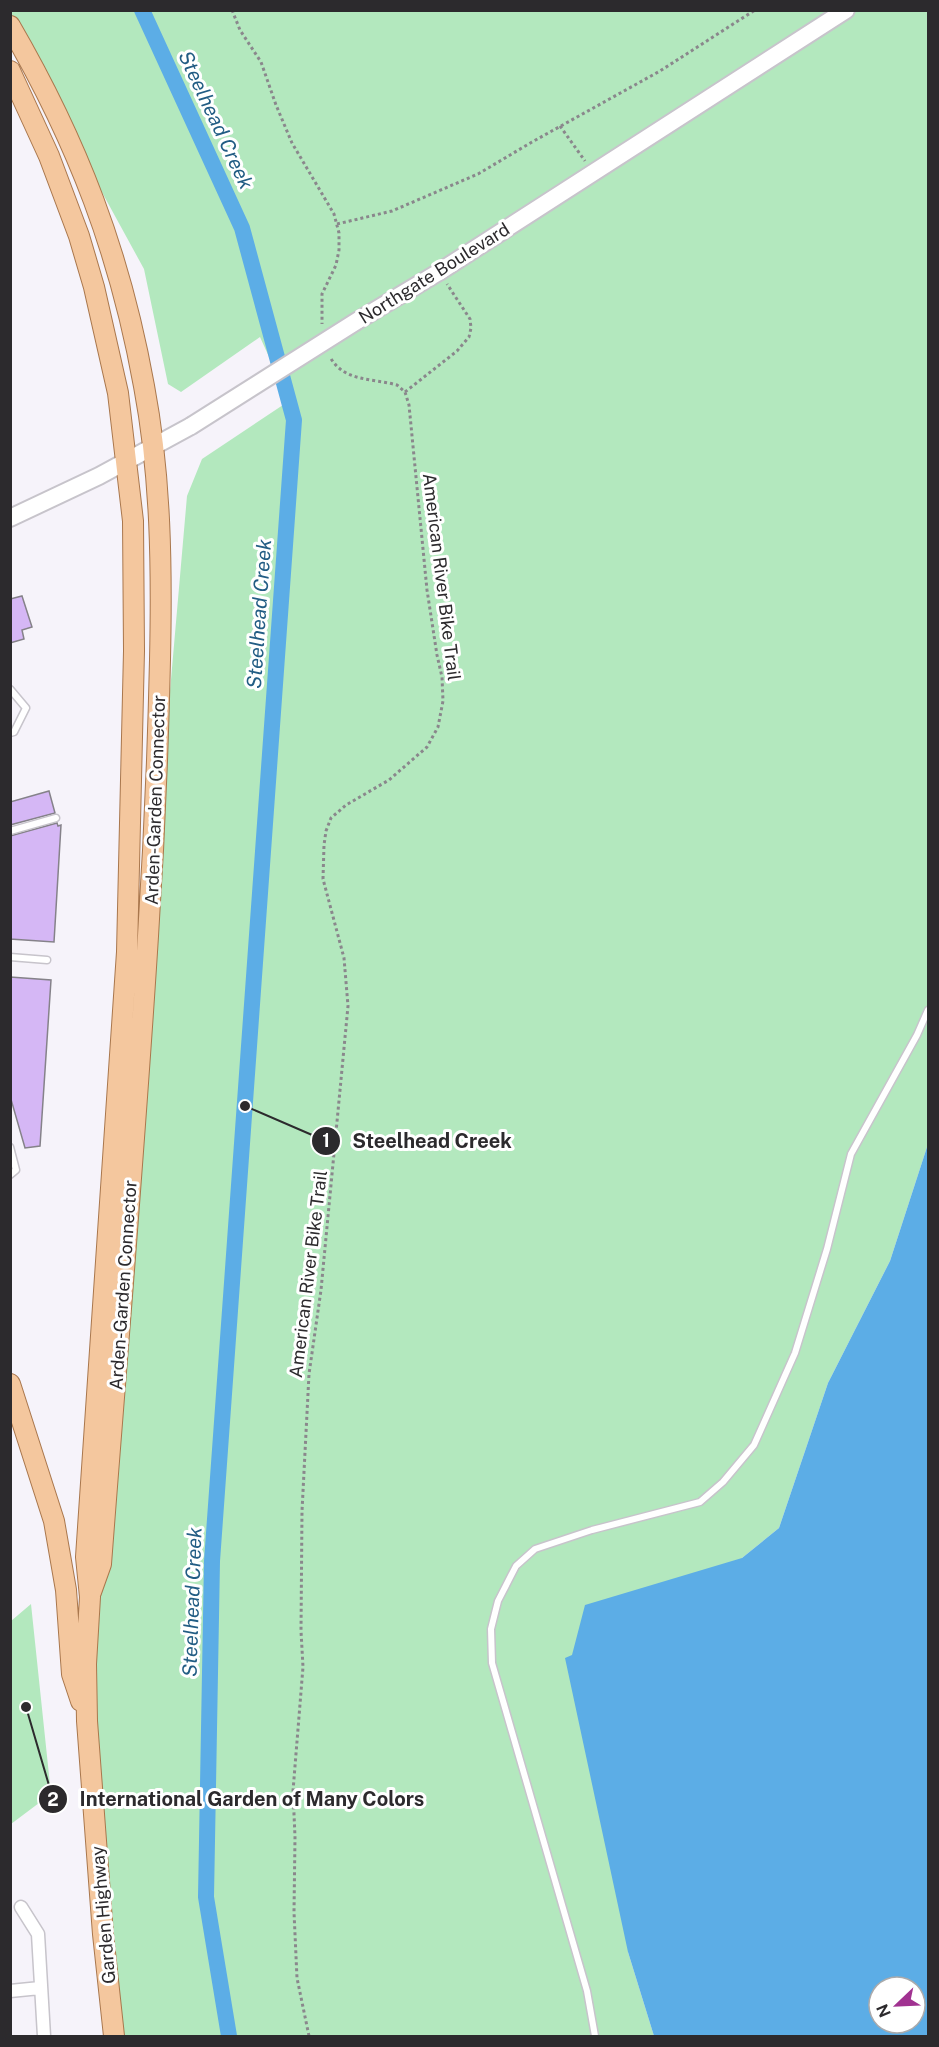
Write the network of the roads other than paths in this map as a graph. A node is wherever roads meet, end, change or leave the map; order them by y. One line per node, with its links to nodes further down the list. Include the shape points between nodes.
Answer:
1 (846, 10): 4 (main road, Northgate Boulevard, bridge, via 439,272)
2 (10, 26): 4 (main road, Arden-Garden Connector, via 69,137 106,231 133,333)
3 (10, 71): 5 (main road, Arden-Garden Connector, via 49,156 79,236 118,393)
4 (153, 448): 5 (main road, Northgate Boulevard); 17 (main road, Arden-Garden Connector, via 161,560 153,870 101,1564)
5 (127, 461): 6 (main road, Northgate Boulevard); 17 (main road, Arden-Garden Connector, via 134,573 127,952 86,1557)
6 (10, 518)
7 (10, 689): 8 (lane, via 26,708)
8 (10, 733)
9 (56, 818): 10 (lane)
10 (10, 831)
11 (10, 957): 12 (lane)
12 (48, 960)
13 (928, 1010): 24 (lane, via 850,1154 827,1249 795,1353 754,1445 700,1502 534,1549 516,1566 498,1601 491,1629 492,1663 587,1991)
14 (10, 1147): 15 (lane, via 16,1170)
15 (10, 1175)
16 (10, 1384): 18 (main road, via 54,1521 66,1590 72,1674)
17 (90, 1597): 18 (main road, Arden-Garden Connector)
18 (87, 1721): 23 (main road, Garden Highway)
19 (21, 1907): 20 (street, via 38,1934)
20 (40, 1988): 21 (street); 22 (street)
21 (10, 1991)
22 (44, 2037)
23 (114, 2037)
24 (595, 2037)

